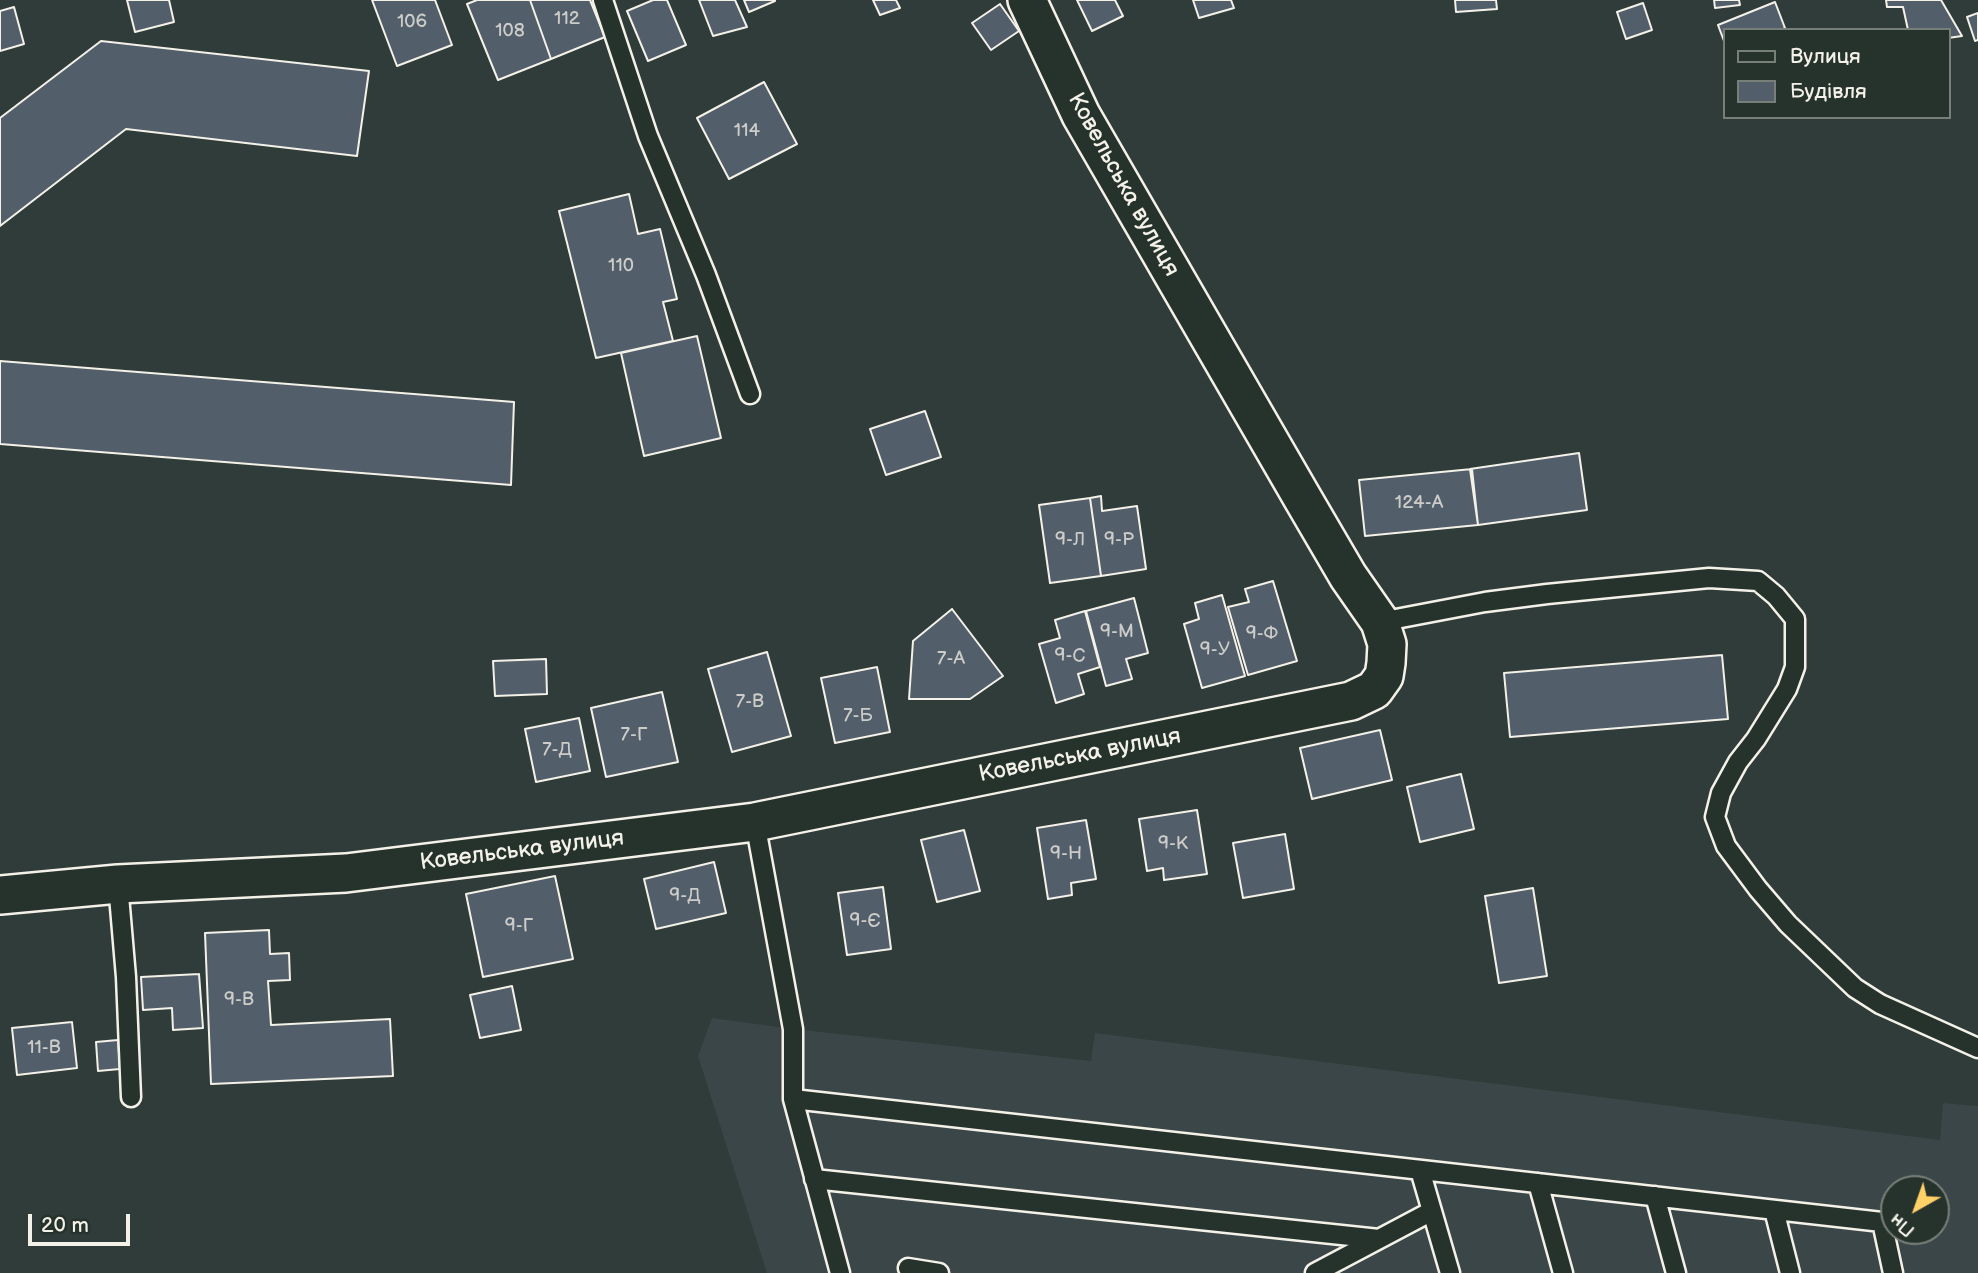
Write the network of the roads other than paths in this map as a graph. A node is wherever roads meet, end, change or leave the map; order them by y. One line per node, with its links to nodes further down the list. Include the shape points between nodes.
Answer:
1 (603, 0): 3 (lane, via 648,136)
2 (1027, 0): 4 (street, Ковельська вулиця, via 1081,115 1342,565)
3 (750, 394)
4 (1380, 622): 5 (street, Ковельська вулиця, via 1387,644 1384,676 1374,690 1351,701); 8 (lane, via 1548,594 1709,578 1758,581 1795,620 1795,667 1787,689 1721,793 1715,817 1726,846 1788,924 1855,988)
5 (755, 822): 6 (street, Ковельська вулиця, via 346,873); 10 (lane, via 793,1029)
6 (118, 884): 7 (street, Ковельська вулиця); 9 (lane)
7 (0, 895)
8 (1978, 1048)
9 (131, 1097)
10 (793, 1099): 11 (lane); 12 (lane)
11 (1420, 1170): 13 (lane); 16 (lane)
12 (814, 1179): 17 (lane); 20 (lane)
13 (1538, 1183): 14 (lane); 23 (lane)
14 (1656, 1196): 15 (lane); 24 (lane)
15 (1774, 1210): 25 (lane); 26 (lane, via 1882,1222)
16 (1432, 1211): 17 (lane); 22 (lane)
17 (1379, 1239): 19 (lane)
18 (908, 1268): 21 (lane)
19 (1326, 1270)
20 (840, 1273)
21 (939, 1273)
22 (1450, 1273)
23 (1563, 1273)
24 (1676, 1273)
25 (1790, 1273)
26 (1893, 1273)

